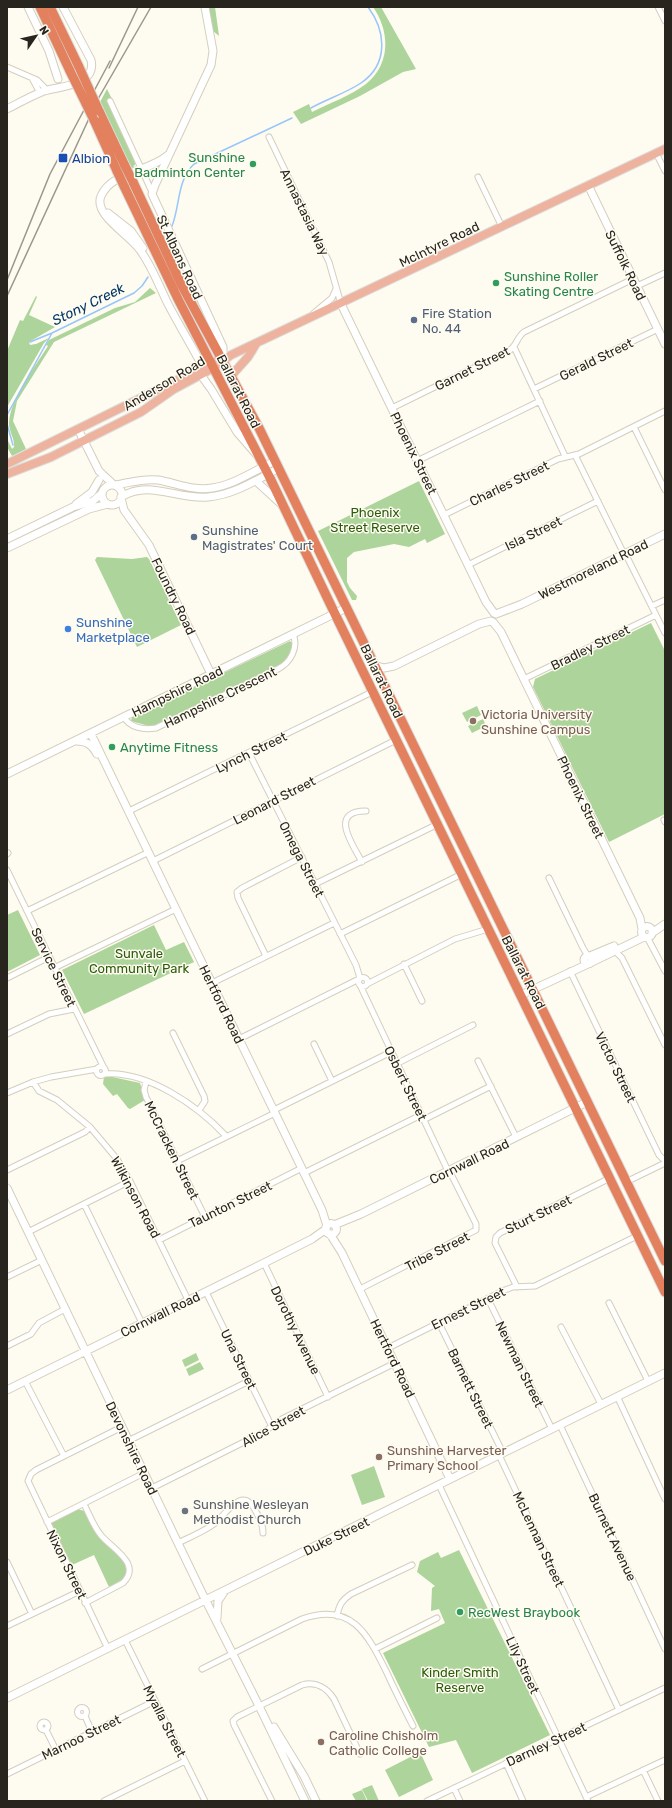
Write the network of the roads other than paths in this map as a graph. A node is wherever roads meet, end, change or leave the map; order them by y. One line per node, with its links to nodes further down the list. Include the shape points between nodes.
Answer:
1 (28, 7): 10 (street, via 49,51)
2 (40, 7): 9 (highway, Ballarat Road)
3 (50, 7): 9 (highway, Ballarat Road)
4 (63, 7): 10 (street, via 92,64 86,78)
5 (205, 7): 14 (street, via 212,60)
6 (658, 7): 7 (street)
7 (665, 21)
8 (7, 67): 11 (street, via 31,78)
9 (75, 69): 20 (highway, Ballarat Road, bridge, via 94,120); 20 (highway, Ballarat Road, bridge, via 100,111)
10 (58, 84): 11 (street)
11 (41, 90): 13 (street)
12 (110, 101): 21 (street)
13 (7, 109)
14 (182, 123): 18 (street); 19 (street, via 165,153)
15 (269, 137): 31 (street, Annastasia Way, via 329,262)
16 (665, 149): 17 (main road, McIntyre Road)
17 (656, 153): 22 (street); 25 (main road, McIntyre Road)
18 (169, 154): 19 (street); 26 (street)
19 (155, 162): 21 (street)
20 (121, 169): 24 (highway, Ballarat Road, bridge)
21 (142, 169): 26 (street); 34 (street, via 113,183 104,192 100,202 103,214 134,240 146,258)
22 (665, 171)
23 (478, 177): 27 (street)
24 (128, 184): 33 (highway, Ballarat Road); 40 (highway, Ballarat Road)
25 (588, 185): 27 (main road, McIntyre Road); 29 (street, Suffolk Road)
26 (152, 192): 40 (street, St Albans Road, via 223,347)
27 (502, 227): 32 (main road, McIntyre Road)
28 (665, 273): 30 (street)
29 (633, 279): 30 (street, Suffolk Road); 39 (street, Garnet Street, via 524,332)
30 (637, 286): 36 (street, Suffolk Road)
31 (336, 289): 32 (street, Annastasia Way); 35 (street, via 332,298)
32 (341, 304): 35 (main road, McIntyre Road); 45 (street, Phoenix Street)
33 (187, 316): 34 (street); 41 (highway, Ballarat Road)
34 (177, 321): 41 (street)
35 (302, 322): 38 (main road, McIntyre Road)
36 (658, 329): 37 (street, Suffolk Road); 43 (street, Gerald Street)
37 (664, 340)
38 (256, 344): 40 (main road, McIntyre Road); 42 (main road)
39 (514, 347): 43 (street); 45 (street, Garnet Street)
40 (223, 360): 41 (main road, Anderson Road); 42 (highway, Ballarat Road)
41 (205, 369): 48 (main road, Anderson Road); 49 (main road, Anderson Road, via 141,412); 55 (highway, Ballarat Road); 55 (street, via 211,388 237,432)
42 (231, 376): 54 (highway, Ballarat Road)
43 (534, 389): 44 (street)
44 (540, 401): 51 (street); 52 (street)
45 (392, 408): 52 (street, Phoenix Street)
46 (665, 411): 47 (street, Charles Street)
47 (634, 426): 50 (street, Charles Street); 61 (street)
48 (78, 429): 49 (street); 53 (main road, Anderson Road)
49 (84, 440): 56 (street); 57 (main road, Anderson Road, via 51,457)
50 (575, 455): 51 (street, Charles Street); 64 (street)
51 (566, 456): 68 (street, Charles Street)
52 (417, 461): 68 (street, Phoenix Street)
53 (7, 464)
54 (277, 464): 55 (street); 77 (highway, Ballarat Road)
55 (264, 466): 59 (street); 60 (street, via 223,485 207,489 152,480); 66 (highway, Ballarat Road)
56 (98, 470): 58 (street); 60 (street)
57 (7, 474)
58 (99, 480): 62 (street); 67 (street, via 92,492)
59 (256, 481): 63 (street, via 234,491 208,497 191,498 144,489 132,491); 66 (street)
60 (114, 485): 62 (street, via 106,486); 63 (street, via 121,491)
61 (665, 490)
62 (102, 493): 65 (street, via 104,500); 67 (street, via 92,501)
63 (121, 498): 65 (street, via 117,504); 69 (street, Foundry Road, via 123,509)
64 (598, 501): 73 (street); 74 (street, Isla Street)
65 (109, 504): 69 (street, Foundry Road); 72 (street, via 89,509)
66 (284, 506): 78 (highway, Ballarat Road)
67 (73, 507): 71 (street)
68 (444, 515): 74 (street, Phoenix Street)
69 (132, 520): 87 (street, Foundry Road, via 149,545)
70 (665, 534): 73 (street, Westmoreland Road)
71 (7, 539)
72 (7, 548)
73 (624, 554): 76 (street); 80 (street, Westmoreland Road)
74 (468, 565): 80 (street, Phoenix Street)
75 (665, 600): 76 (street)
76 (652, 606): 79 (street)
77 (346, 608): 78 (street, Hampshire Road); 83 (highway, Ballarat Road)
78 (335, 614): 82 (street, Hampshire Road); 84 (highway, Ballarat Road)
79 (656, 615): 81 (street); 88 (street, Bradley Street)
80 (494, 617): 86 (street, Westmoreland Road); 88 (street, Phoenix Street)
81 (665, 633)
82 (293, 634): 87 (street, Hampshire Road); 91 (street, Hampshire Crescent, via 296,643 293,653 287,663 278,669 156,728 132,726)
83 (368, 651): 84 (highway, via 362,654); 85 (highway, Ballarat Road)
84 (354, 653): 90 (highway, Ballarat Road)
85 (374, 665): 86 (street, Westmoreland Road, via 384,668); 89 (highway, Ballarat Road)
86 (394, 666): 89 (street, Westmoreland Road, via 384,674)
87 (211, 674): 91 (street, Hampshire Road)
88 (524, 679): 116 (street, Phoenix Street)
89 (382, 681): 131 (highway, Ballarat Road)
90 (372, 692): 93 (highway, Ballarat Road); 95 (street, Lynch Street)
91 (124, 717): 92 (street, Hampshire Road)
92 (92, 734): 94 (street, Hampshire Road); 96 (street, Hertford Road)
93 (396, 740): 98 (street, Leonard Street); 101 (highway, Ballarat Road)
94 (74, 742): 96 (street, via 83,741 90,744); 97 (street, Hampshire Road)
95 (249, 753): 98 (street, Omega Street); 99 (street, Lynch Street)
96 (108, 767): 99 (street, Hertford Road)
97 (7, 774)
98 (273, 801): 103 (street, Omega Street); 104 (street, Leonard Street)
99 (129, 811): 102 (street, Hertford Road)
100 (366, 811): 105 (street, via 350,816 345,824)
101 (438, 824): 105 (street); 108 (highway, Ballarat Road)
102 (149, 852): 104 (street, Hertford Road); 112 (street)
103 (302, 857): 110 (street, Omega Street); 120 (street, via 236,892)
104 (153, 861): 111 (street, Hertford Road)
105 (362, 862): 110 (street)
106 (7, 867): 107 (street, Service Street)
107 (8, 872): 112 (street, Service Street)
108 (462, 874): 115 (highway, Ballarat Road); 117 (street)
109 (549, 878): 123 (street)
110 (315, 884): 113 (street, Omega Street)
111 (176, 909): 125 (street); 130 (street, Hertford Road)
112 (27, 911): 121 (street, Service Street)
113 (334, 923): 117 (street, Omega Street); 120 (street)
114 (664, 924): 116 (street)
115 (488, 929): 124 (street, via 455,939); 132 (highway, Ballarat Road)
116 (647, 932): 118 (street); 123 (street); 126 (street, Phoenix Street)
117 (340, 934): 129 (street, Omega Street)
118 (623, 948): 119 (street); 122 (street)
119 (615, 952): 122 (street); 123 (street)
120 (266, 956): 130 (street)
121 (49, 957): 125 (street, Service Street); 128 (street)
122 (622, 958): 140 (street)
123 (588, 959): 127 (street)
124 (404, 964): 129 (street, via 378,977); 133 (street)
125 (54, 968): 134 (street, Service Street)
126 (665, 970)
127 (570, 971): 131 (street); 159 (street, Victor Street, via 659,1155)
128 (7, 978)
129 (363, 981): 138 (street, via 349,985); 141 (street, Osbert Street, via 364,996)
130 (212, 983): 138 (street, Hertford Road)
131 (532, 990): 132 (street); 150 (highway, Ballarat Road)
132 (521, 995): 151 (highway, Ballarat Road)
133 (422, 1001)
134 (74, 1009): 137 (street, via 49,1014); 144 (street, Service Street)
135 (473, 1026): 143 (street)
136 (174, 1033): 152 (street, via 204,1096 205,1101)
137 (7, 1034)
138 (239, 1039): 153 (street, Hertford Road)
139 (314, 1044): 146 (street)
140 (665, 1045)
141 (391, 1052): 143 (street, Osbert Street); 146 (street)
142 (478, 1060): 148 (street)
143 (396, 1064): 154 (street, Osbert Street)
144 (101, 1070): 145 (street, via 64,1074); 147 (street)
145 (35, 1081): 149 (street); 155 (street, Wilkinson Road, via 45,1094)
146 (332, 1081): 153 (street)
147 (146, 1082): 152 (street, via 173,1093); 158 (street, McCracken Street, via 146,1096)
148 (491, 1086): 154 (street, Taunton Street); 157 (street)
149 (7, 1093)
150 (587, 1102): 151 (street, Cornwall Road); 165 (highway, Ballarat Road)
151 (575, 1108): 157 (street, Cornwall Road); 163 (highway, Ballarat Road)
152 (199, 1110): 156 (street)
153 (274, 1111): 156 (street); 162 (street, Hertford Road)
154 (422, 1117): 161 (street, Osbert Street); 162 (street, Taunton Street)
155 (90, 1127): 160 (street); 164 (street, Wilkinson Road, via 117,1159)
156 (226, 1136): 158 (street)
157 (516, 1137): 161 (street, Cornwall Road)
158 (177, 1161): 168 (street, McCracken Street)
159 (665, 1162): 165 (street)
160 (7, 1170)
161 (449, 1170): 169 (street, Cornwall Road); 178 (street, Tribe Street, via 476,1224 476,1230)
162 (303, 1171): 168 (street, Taunton Street); 169 (street, Hertford Road)
163 (610, 1178): 171 (highway, Ballarat Road); 177 (street, Sturt Street, via 497,1235 495,1243)
164 (130, 1181): 167 (street); 172 (street, Wilkinson Road)
165 (626, 1182): 174 (highway, Ballarat Road)
166 (7, 1188): 170 (street, Devonshire Road)
167 (84, 1204): 170 (street); 185 (street)
168 (205, 1217): 172 (street, Taunton Street)
169 (331, 1229): 175 (street, Cornwall Road); 178 (street, Hertford Road)
170 (28, 1232): 173 (street, Devonshire Road)
171 (638, 1236): 177 (street, Ernest Street, via 535,1286); 180 (highway, Ballarat Road)
172 (158, 1240): 182 (street, Wilkinson Road)
173 (42, 1260): 176 (street); 184 (street, Devonshire Road)
174 (665, 1261)
175 (264, 1263): 179 (street, Cornwall Road); 198 (street, Dorothy Avenue)
176 (7, 1277)
177 (517, 1287): 181 (street, Ernest Street)
178 (360, 1289): 189 (street, Hertford Road)
179 (206, 1292): 182 (street, Cornwall Road); 194 (street, Una Street)
180 (665, 1292)
181 (488, 1298): 186 (street, Ernest Street); 203 (street, Newman Street)
182 (188, 1300): 185 (street, Cornwall Road)
183 (609, 1303): 195 (street)
184 (65, 1310): 188 (street, via 39,1323 31,1334); 190 (street, Devonshire Road)
185 (142, 1323): 190 (street, Cornwall Road)
186 (439, 1323): 189 (street, Ernest Street); 205 (street, Barnett Street)
187 (561, 1327): 199 (street)
188 (7, 1346)
189 (388, 1348): 191 (street, Hertford Road)
190 (85, 1351): 193 (street, Cornwall Road); 201 (street, Devonshire Road)
191 (395, 1363): 198 (street, Alice Street); 208 (street, Hertford Road)
192 (665, 1373): 195 (street, Duke Street)
193 (26, 1381): 196 (street, Cornwall Road); 206 (street)
194 (249, 1381): 202 (street, Una Street); 204 (street)
195 (648, 1381): 197 (street, Duke Street)
196 (7, 1390)
197 (617, 1396): 199 (street, Duke Street); 211 (street)
198 (328, 1397): 202 (street, Alice Street, via 282,1419)
199 (600, 1404): 200 (street, Duke Street)
200 (560, 1425): 203 (street, Duke Street); 230 (street, Burnett Avenue)
201 (122, 1427): 204 (street, Devonshire Road); 206 (street)
202 (272, 1427): 210 (street, Alice Street)
203 (552, 1429): 205 (street, Duke Street)
204 (128, 1441): 207 (street, Devonshire Road)
205 (501, 1454): 208 (street, Duke Street); 237 (street, McLennan Street)
206 (64, 1456): 213 (street, Nixon Street, via 36,1470 29,1479)
207 (144, 1473): 210 (street, Devonshire Road); 212 (street)
208 (452, 1478): 209 (street, Duke Street)
209 (439, 1485): 219 (street, Duke Street); 242 (street, Lily Street)
210 (152, 1488): 215 (street, Devonshire Road)
211 (665, 1499)
212 (84, 1504): 213 (street); 221 (street, via 100,1534 119,1551 130,1571 124,1583)
213 (47, 1522): 218 (street, Nixon Street)
214 (263, 1533): 215 (street, via 262,1522 253,1505 242,1500 233,1504 218,1521)
215 (178, 1543): 220 (street, Devonshire Road)
216 (7, 1562): 222 (street)
217 (412, 1565): 223 (street, via 348,1597 338,1607)
218 (80, 1591): 221 (street, Nixon Street); 222 (street)
219 (225, 1591): 220 (street, Duke Street); 225 (street, via 218,1601)
220 (206, 1600): 225 (street, Devonshire Road); 227 (street, Duke Street)
221 (86, 1602): 228 (street, Nixon Street)
222 (32, 1614): 226 (street)
223 (337, 1616): 229 (street, via 359,1627); 231 (street, via 314,1615 302,1619)
224 (437, 1618): 229 (street)
225 (218, 1624): 231 (street, Devonshire Road)
226 (7, 1626)
227 (125, 1640): 228 (street, Duke Street); 235 (street, Myalla Street)
228 (108, 1649): 234 (street, Duke Street)
229 (375, 1649): 239 (street)
230 (665, 1649)
231 (233, 1653): 232 (street); 236 (street, Devonshire Road)
232 (202, 1669)
233 (665, 1688): 237 (street, Darnley Street)
234 (7, 1698)
235 (155, 1701): 241 (street, Marnoo Street); 246 (street, Myalla Street)
236 (260, 1706): 244 (street, via 302,1685 310,1684 323,1688 334,1700); 254 (street, via 235,1718 233,1723); 255 (street); 256 (street, via 304,1776)
237 (619, 1710): 242 (street, Darnley Street)
238 (85, 1716): 241 (street)
239 (412, 1726)
240 (46, 1730): 243 (street)
241 (92, 1732): 243 (street, Marnoo Street)
242 (558, 1738): 247 (street, Darnley Street); 251 (street, Lily Street)
243 (56, 1750): 249 (street, Marnoo Street)
244 (360, 1754)
245 (665, 1760): 248 (street)
246 (185, 1761): 252 (street); 253 (street, Myalla Street)
247 (506, 1763): 250 (street, Darnley Street); 259 (street)
248 (643, 1770): 251 (street); 260 (street)
249 (7, 1774)
250 (454, 1788): 257 (street, Darnley Street); 258 (street)
251 (587, 1799)
252 (104, 1801)
253 (205, 1801)
254 (272, 1801)
255 (305, 1801)
256 (316, 1801)
257 (427, 1801)
258 (460, 1801)
259 (523, 1801)
260 (658, 1801)

